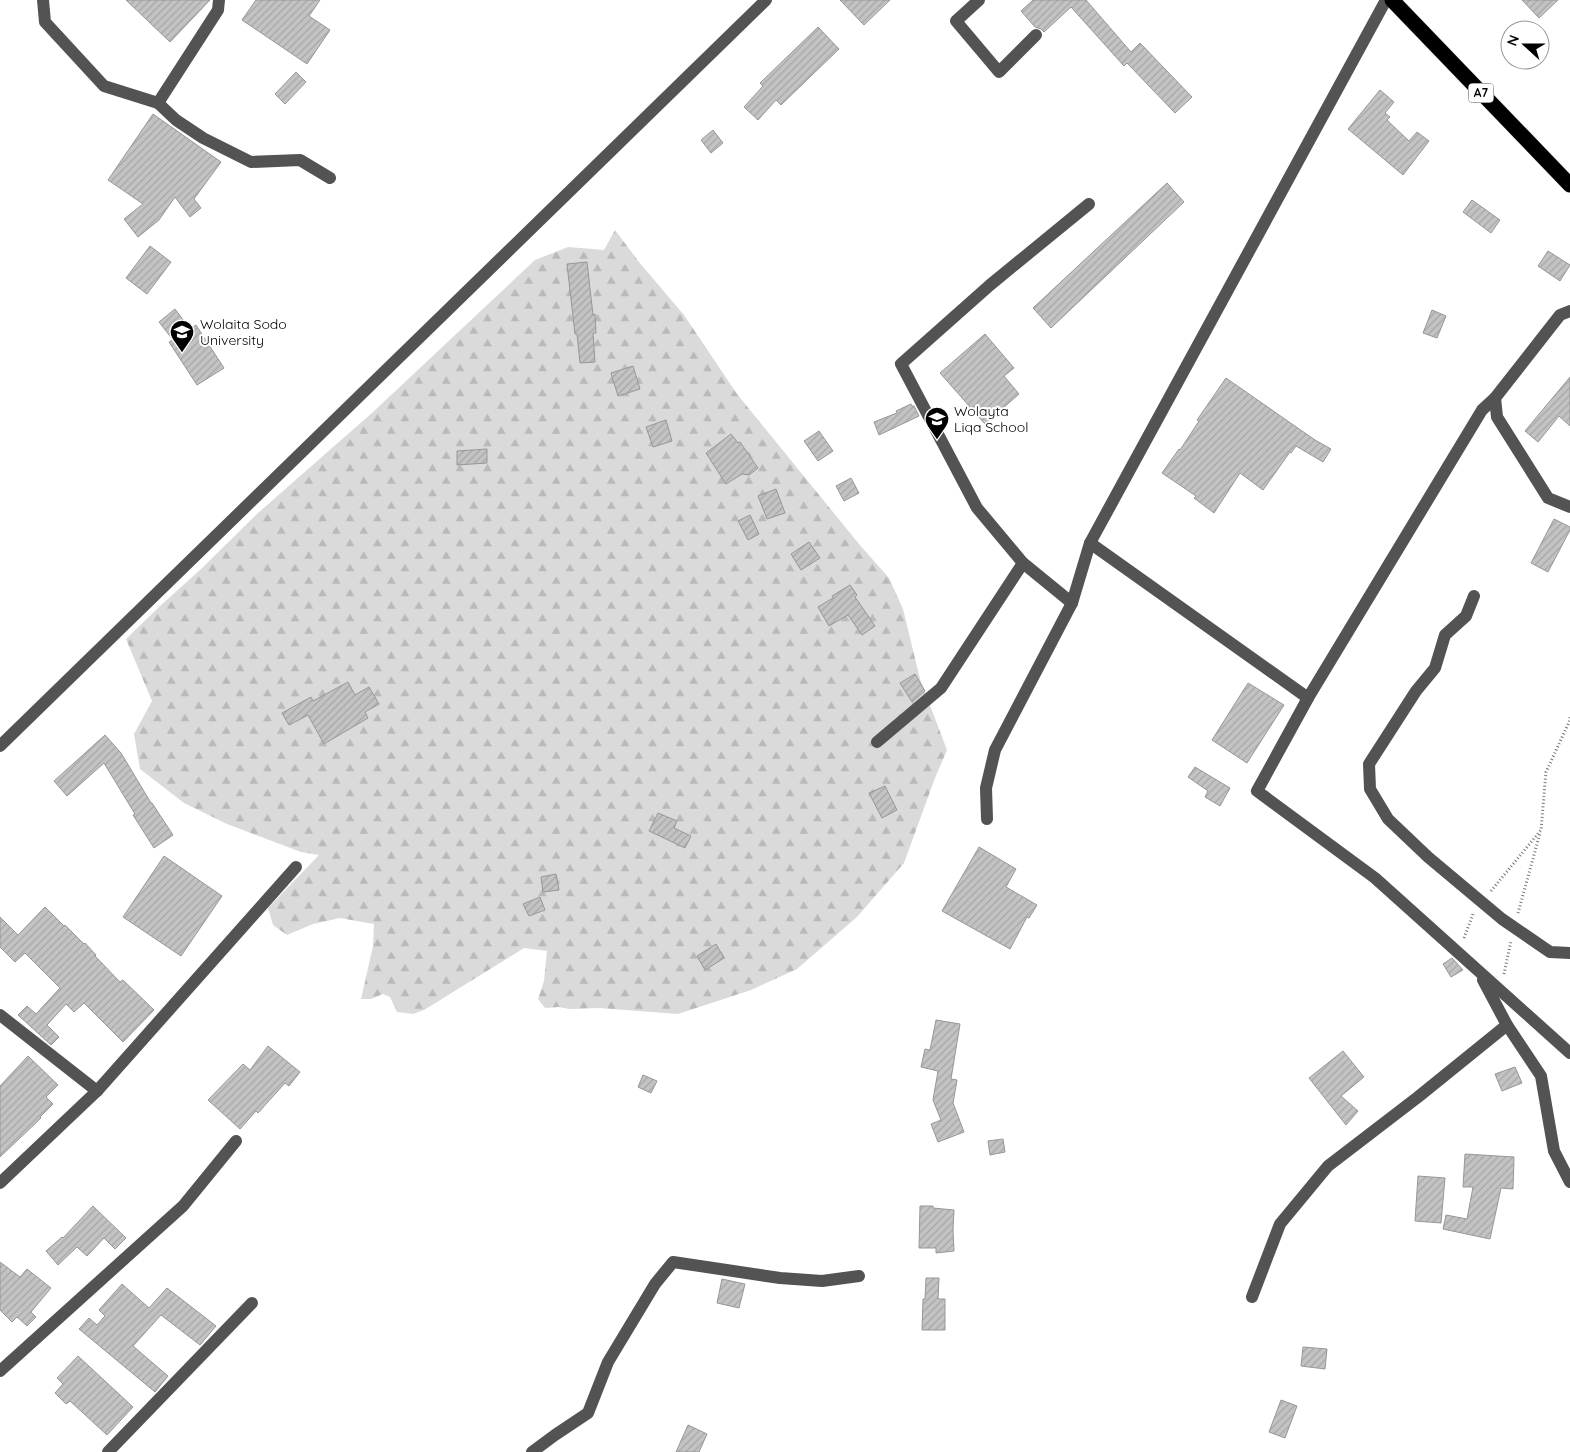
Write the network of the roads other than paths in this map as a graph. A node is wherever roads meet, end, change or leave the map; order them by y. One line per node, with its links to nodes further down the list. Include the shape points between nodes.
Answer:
1 (43, 0): 8 (street, via 45,22 104,86)
2 (219, 0): 8 (street, via 218,10)
3 (766, 0): 21 (street)
4 (979, 0): 7 (street, via 956,21 999,72)
5 (1386, 0): 15 (street)
6 (1392, 0): 10 (highway, A7)
7 (1036, 35)
8 (158, 103): 9 (street, via 203,138 252,162 300,160)
9 (330, 178)
10 (1570, 185)
11 (1089, 204): 16 (street, via 901,364 977,508)
12 (1570, 311): 13 (street, via 1560,315)
13 (1496, 398): 14 (street, via 1496,417 1548,498); 19 (street, via 1482,410)
14 (1570, 507)
15 (1090, 543): 18 (street); 19 (street)
16 (1023, 564): 18 (street); 20 (street, via 940,688)
17 (1474, 596): 24 (street, via 1466,616 1445,635 1435,668 1416,690 1369,764 1370,789 1388,819 1482,902 1550,952)
18 (1072, 603): 22 (street, via 995,750 986,788)
19 (1308, 698): 25 (street, via 1257,791 1375,878)
20 (877, 742)
21 (0, 746)
22 (987, 819)
23 (296, 868): 29 (street)
24 (1570, 953)
25 (1479, 971): 27 (street); 28 (street)
26 (0, 1015): 29 (street)
27 (1507, 1025): 31 (street, via 1541,1076 1554,1151); 34 (street, via 1328,1166 1280,1224)
28 (1570, 1053)
29 (97, 1091): 32 (street)
30 (236, 1141): 36 (street, via 183,1206)
31 (1570, 1182)
32 (0, 1183)
33 (859, 1276): 38 (street, via 822,1281 780,1278 673,1262 655,1284 608,1362 588,1414)
34 (1252, 1297)
35 (252, 1303): 37 (street)
36 (0, 1371)
37 (108, 1452)
38 (532, 1452)

